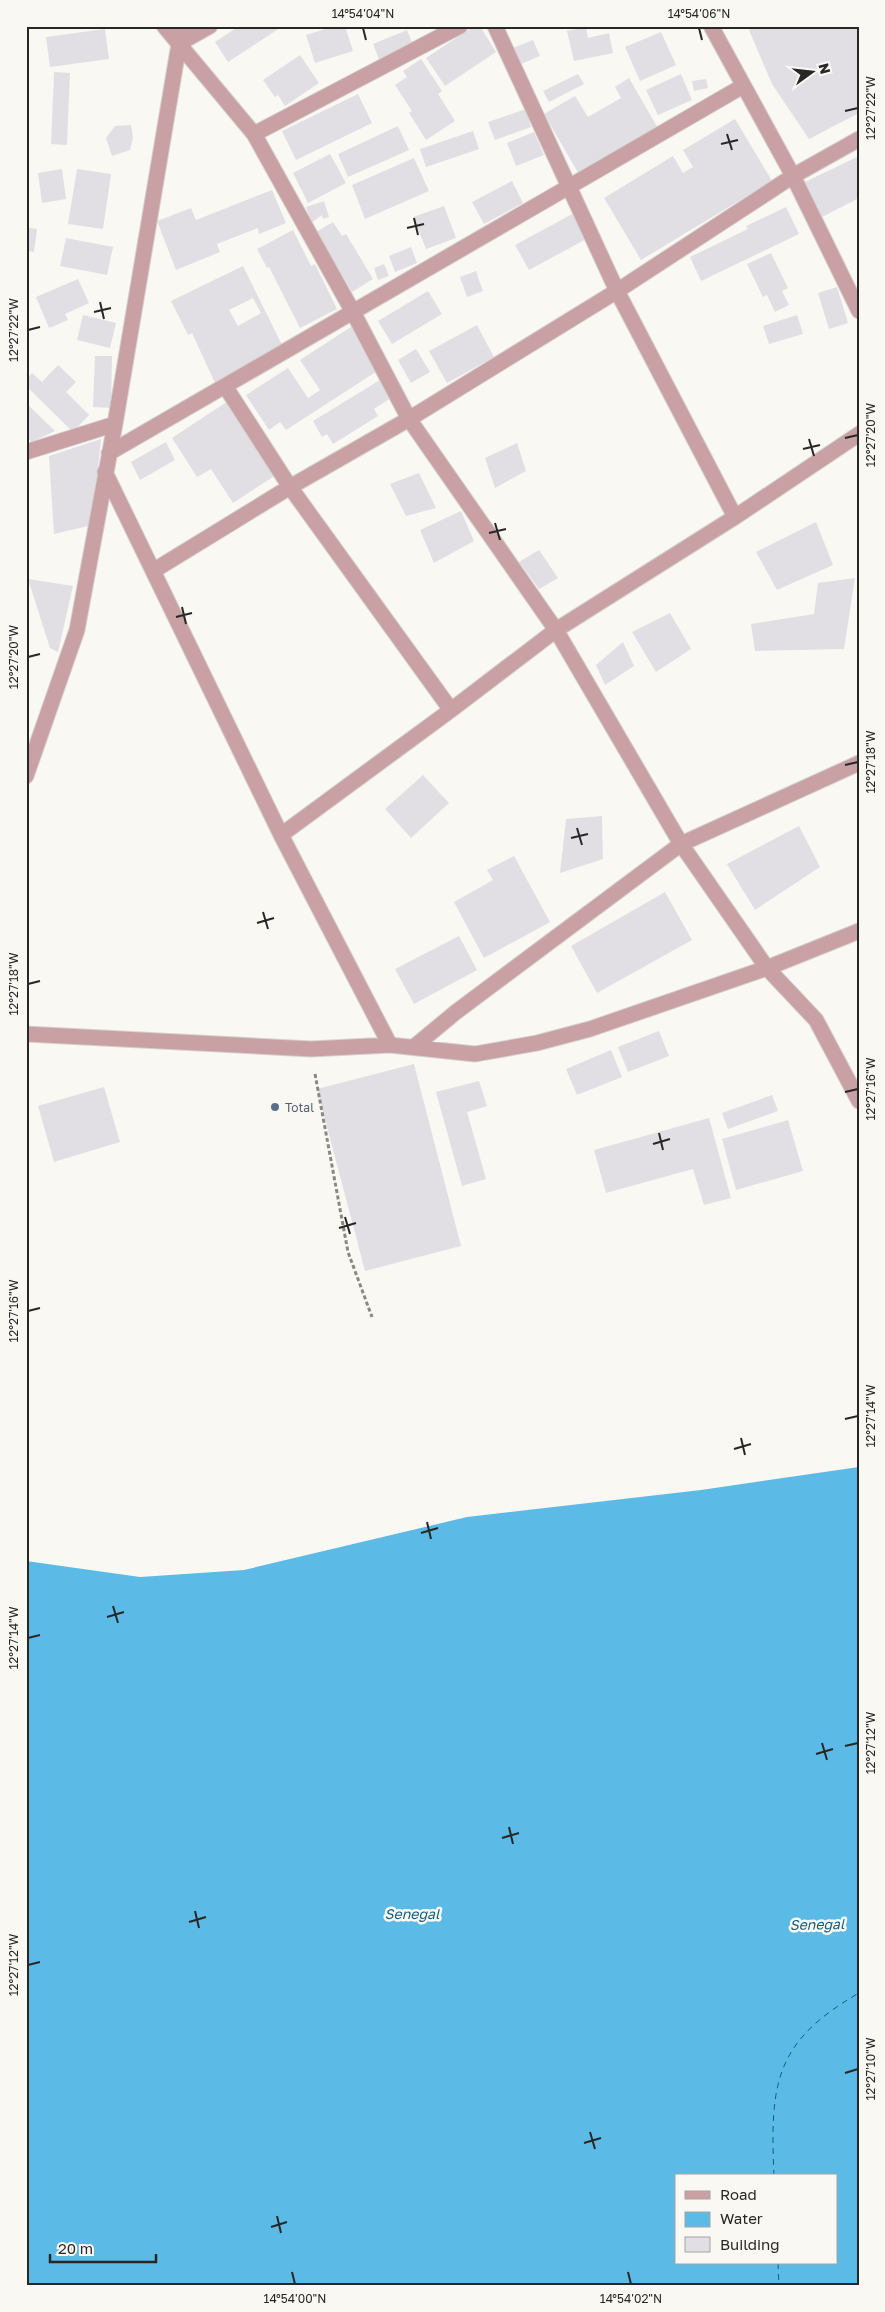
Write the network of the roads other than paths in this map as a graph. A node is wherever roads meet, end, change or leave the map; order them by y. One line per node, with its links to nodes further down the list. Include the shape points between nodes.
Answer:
1 (164, 26): 7 (street)
2 (182, 26): 7 (street)
3 (210, 26): 7 (street)
4 (460, 26): 9 (street)
5 (495, 26): 12 (street)
6 (711, 26): 8 (street)
7 (178, 44): 9 (street); 18 (street)
8 (743, 86): 11 (street); 12 (street)
9 (254, 134): 15 (street)
10 (859, 140): 11 (street)
11 (793, 176): 13 (street); 14 (street)
12 (570, 187): 13 (street); 15 (street)
13 (617, 291): 17 (street); 24 (street)
14 (859, 311)
15 (354, 312): 16 (street); 17 (street)
16 (225, 386): 21 (street); 23 (street)
17 (409, 419): 23 (street); 26 (street)
18 (115, 424): 20 (street); 21 (street)
19 (859, 434): 24 (street)
20 (26, 452)
21 (109, 453): 22 (street)
22 (105, 472): 25 (street); 29 (street, via 77,630)
23 (290, 487): 25 (street); 27 (street)
24 (735, 517): 26 (street)
25 (153, 571): 30 (street)
26 (556, 630): 27 (street); 31 (street)
27 (451, 710): 30 (street)
28 (859, 762): 31 (street)
29 (26, 776)
30 (281, 835): 35 (street)
31 (681, 844): 33 (street); 36 (street)
32 (859, 931): 33 (street)
33 (767, 968): 36 (street, via 590,1029 537,1043 475,1054); 37 (street, via 816,1020)
34 (26, 1034): 35 (street, via 311,1049)
35 (390, 1045): 36 (street)
36 (415, 1046)
37 (859, 1101)

